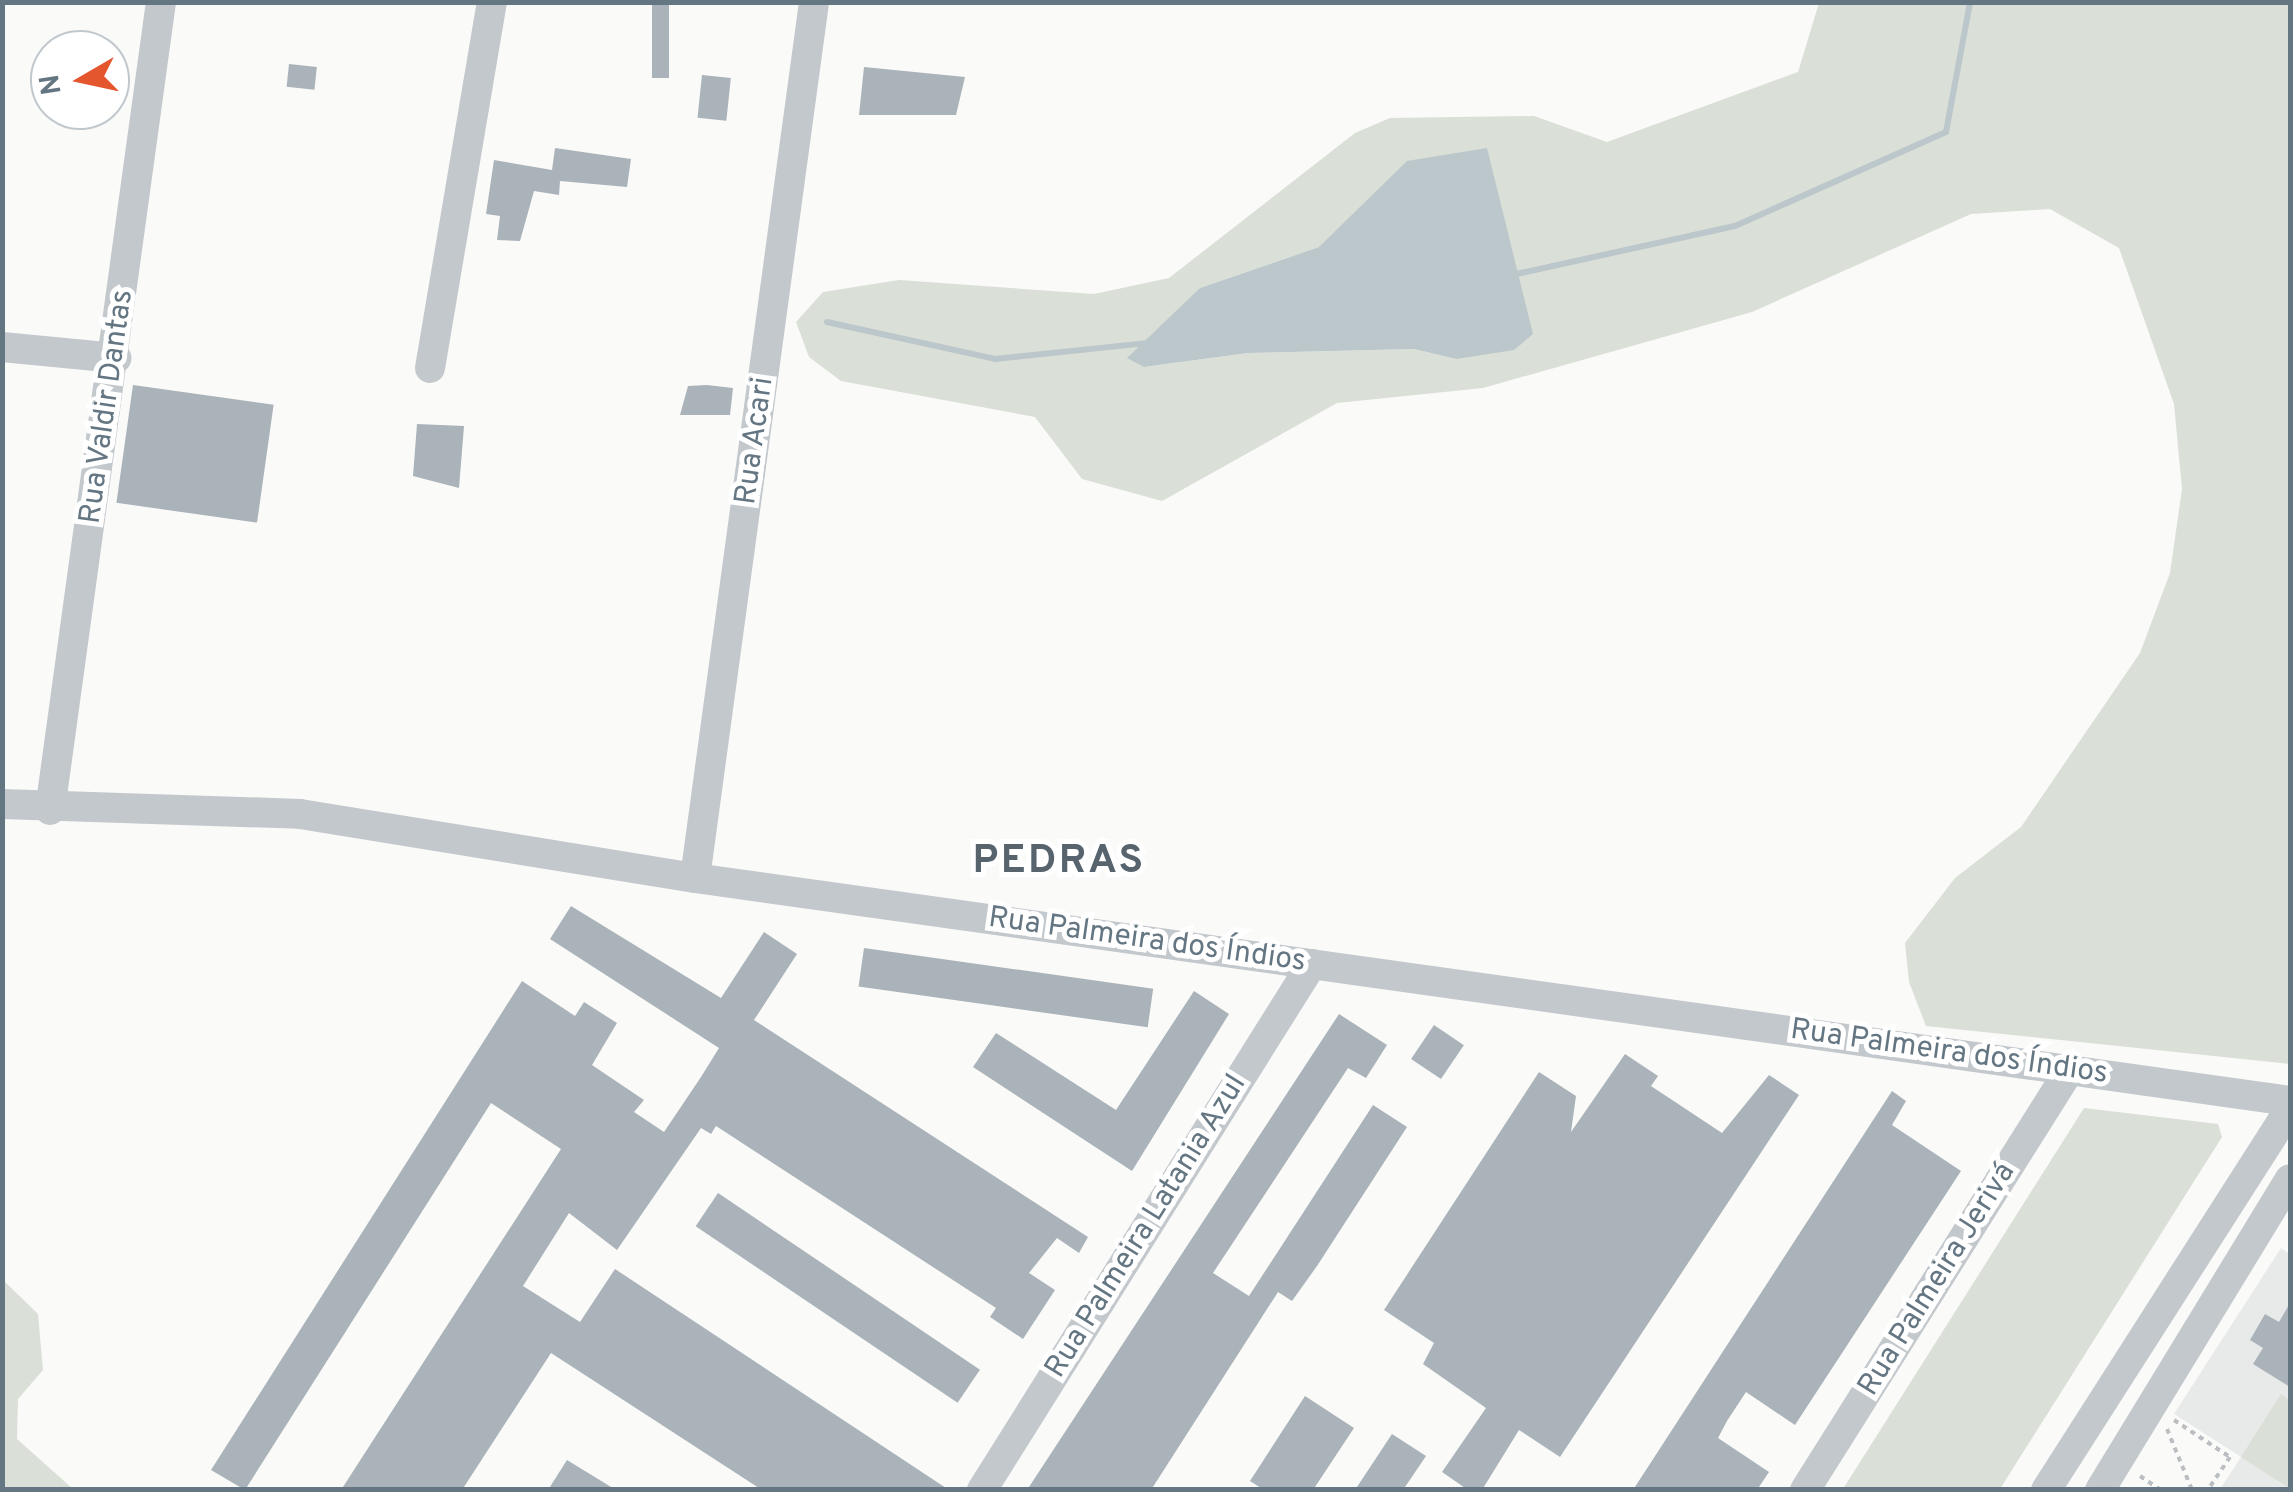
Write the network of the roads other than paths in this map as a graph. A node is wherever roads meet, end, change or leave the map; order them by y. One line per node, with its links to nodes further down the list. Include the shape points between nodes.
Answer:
1 (161, 2): 5 (street, Rua Valdir Dantas)
2 (492, 2): 6 (street)
3 (814, 2): 9 (street, Rua Acari)
4 (2, 346): 5 (street)
5 (116, 358): 8 (street, Rua Valdir Dantas)
6 (430, 368)
7 (2, 804): 8 (street, Rua Palmeira dos Índios)
8 (50, 810): 9 (street, Rua Palmeira dos Índios, via 300,814)
9 (694, 878): 10 (street, Rua Palmeira dos Índios)
10 (1312, 964): 11 (street, Rua Palmeira dos Índios); 15 (street, Rua Palmeira Latania Azul)
11 (2070, 1070): 12 (street, Rua Palmeira dos Índios); 16 (street, Rua Palmeira Jerivá)
12 (2290, 1100)
13 (2290, 1109): 17 (street)
14 (2290, 1179): 18 (street)
15 (982, 1490)
16 (1805, 1490)
17 (2046, 1490)
18 (2100, 1490)

